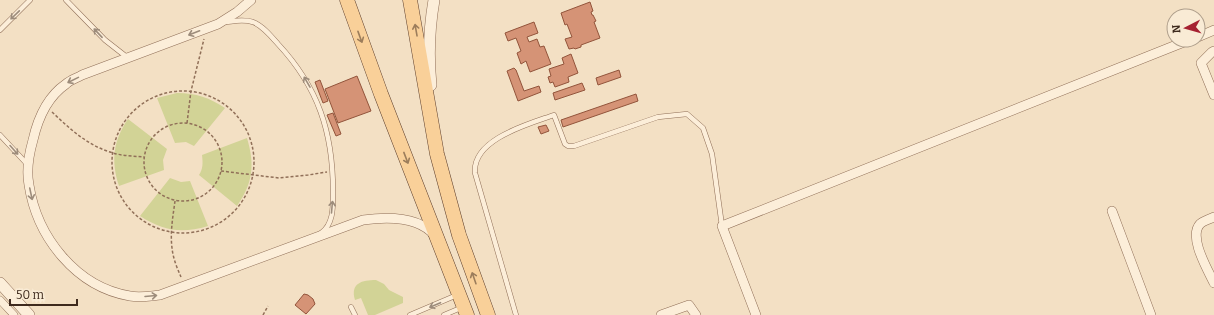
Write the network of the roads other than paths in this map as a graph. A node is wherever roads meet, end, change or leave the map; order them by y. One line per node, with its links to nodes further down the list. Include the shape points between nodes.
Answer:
1 (30, 0): 8 (lane, one-way to 8)
2 (66, 0): 11 (lane, one-way to 2, via 105,40)
3 (251, 0): 7 (street)
4 (347, 0): 20 (main road, one-way to 20)
5 (410, 0): 14 (main road, one-way to 5)
6 (434, 0): 14 (street, via 429,60)
7 (218, 24): 11 (street, one-way to 11); 19 (lane, one-way to 7, via 324,231 331,220 333,197 330,143 324,117 315,96 288,54 260,26 254,22 239,20)
8 (0, 30)
9 (1169, 48): 18 (street)
10 (1214, 51): 12 (street, via 1201,63)
11 (128, 58): 15 (street, one-way to 15, via 82,75 56,92 45,106 35,127)
12 (1214, 95)
13 (0, 135): 15 (lane, one-way to 15)
14 (437, 154): 31 (main road, one-way to 14, via 459,235)
15 (28, 166): 19 (street, one-way to 19, via 28,183 37,217 59,253 85,278 113,292 130,296 160,295)
16 (1112, 211): 36 (street)
17 (1214, 218): 21 (street, via 1200,223 1196,230 1201,255)
18 (722, 226): 32 (lane, via 712,154 703,128 687,114 658,117 574,146 565,144 554,115 514,130 500,137 481,153 476,160 475,173); 35 (street)
19 (313, 238): 20 (street, via 363,220 379,218 422,225 431,231)
20 (439, 242): 24 (main road)
21 (1214, 282)
22 (0, 283): 27 (street)
23 (0, 300): 26 (street)
24 (463, 305): 29 (lane, one-way to 29); 30 (lane)
25 (351, 306): 28 (lane)
26 (14, 315)
27 (29, 315)
28 (355, 315)
29 (410, 315)
30 (444, 315)
31 (488, 315)
32 (516, 315)
33 (661, 315): 34 (street, via 689,305)
34 (696, 315)
35 (756, 315)
36 (1151, 315)

